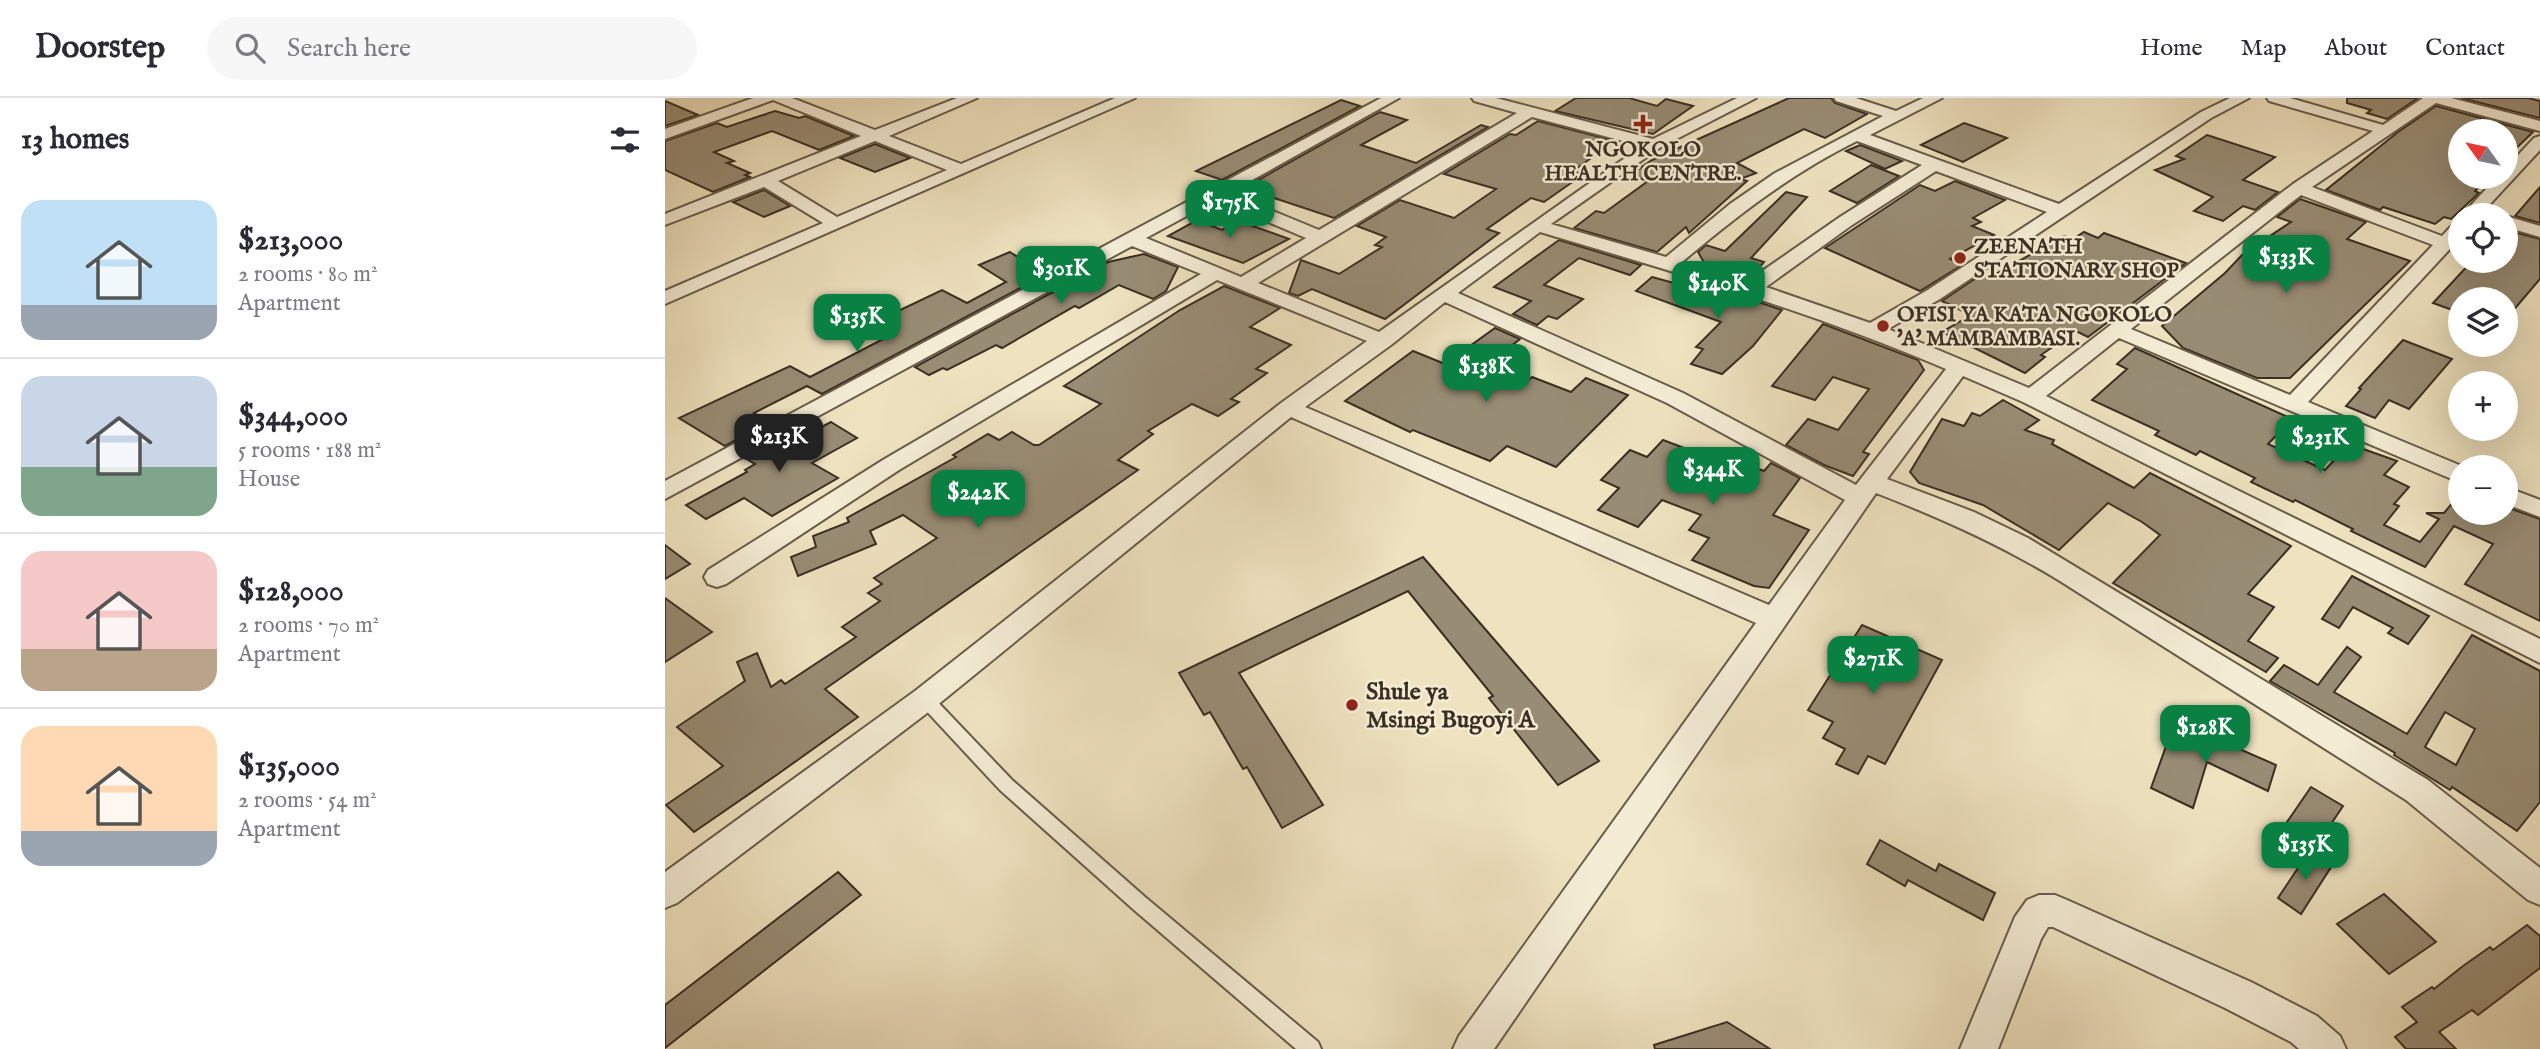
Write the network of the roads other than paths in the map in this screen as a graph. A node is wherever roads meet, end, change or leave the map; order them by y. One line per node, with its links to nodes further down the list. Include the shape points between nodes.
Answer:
1 (767, 98): 17 (street)
2 (779, 98): 18 (street)
3 (970, 98): 18 (street)
4 (1128, 98): 23 (street)
5 (1392, 98): 26 (street)
6 (1479, 98): 13 (street)
7 (1841, 98): 14 (street)
8 (1935, 98): 14 (street)
9 (2242, 98): 28 (street, via 2131,161)
10 (2274, 98): 16 (street)
11 (2434, 98): 15 (street); 16 (street)
12 (1730, 101): 21 (street)
13 (1531, 111): 21 (street); 34 (street)
14 (1897, 116): 19 (street)
15 (2540, 126)
16 (2385, 130): 25 (street)
17 (665, 134)
18 (876, 135): 23 (street); 24 (street)
19 (1856, 135): 22 (street); 38 (street, via 1762,189)
20 (2540, 141): 27 (street)
21 (1655, 144): 32 (street)
22 (1934, 165): 28 (street); 41 (street)
23 (962, 170): 30 (street)
24 (763, 179): 29 (street); 30 (street)
25 (2299, 188): 37 (street); 44 (street)
26 (1217, 194): 34 (street); 36 (street)
27 (2487, 203)
28 (2060, 211): 45 (street)
29 (665, 219)
30 (836, 224): 43 (street)
31 (2518, 225): 33 (street)
32 (1537, 226): 38 (street); 42 (street)
33 (2540, 232)
34 (1320, 237): 40 (street)
35 (2448, 239): 37 (street)
36 (1134, 240): 39 (street); 53 (street)
37 (2444, 243): 49 (street)
38 (1669, 264): 41 (street)
39 (1216, 273): 40 (street); 56 (street, via 891,466)
40 (1244, 283): 46 (street)
41 (1751, 288): 45 (street)
42 (1445, 295): 46 (street); 52 (street)
43 (665, 298)
44 (2115, 329): 48 (street); 49 (street)
45 (1872, 330): 47 (street)
46 (1384, 341): 50 (street)
47 (1959, 367): 48 (street); 52 (street)
48 (2031, 397): 58 (street)
49 (2294, 405): 51 (street)
50 (1289, 408): 57 (street); 59 (street)
51 (2448, 470)
52 (1866, 490): 57 (street); 60 (street, via 1965,518 2019,544 2417,790)
53 (665, 491)
54 (2518, 500): 55 (street)
55 (2540, 509)
56 (717, 577)
57 (1774, 619): 63 (street)
58 (2540, 652)
59 (925, 699): 61 (street); 62 (lane, via 1006,785)
60 (2540, 889)
61 (666, 890)
62 (1311, 1049)
63 (1472, 1049)
64 (1979, 1049): 65 (street, via 2027,929 2039,911 2047,911 2238,995 2304,1029)
65 (2327, 1049)

